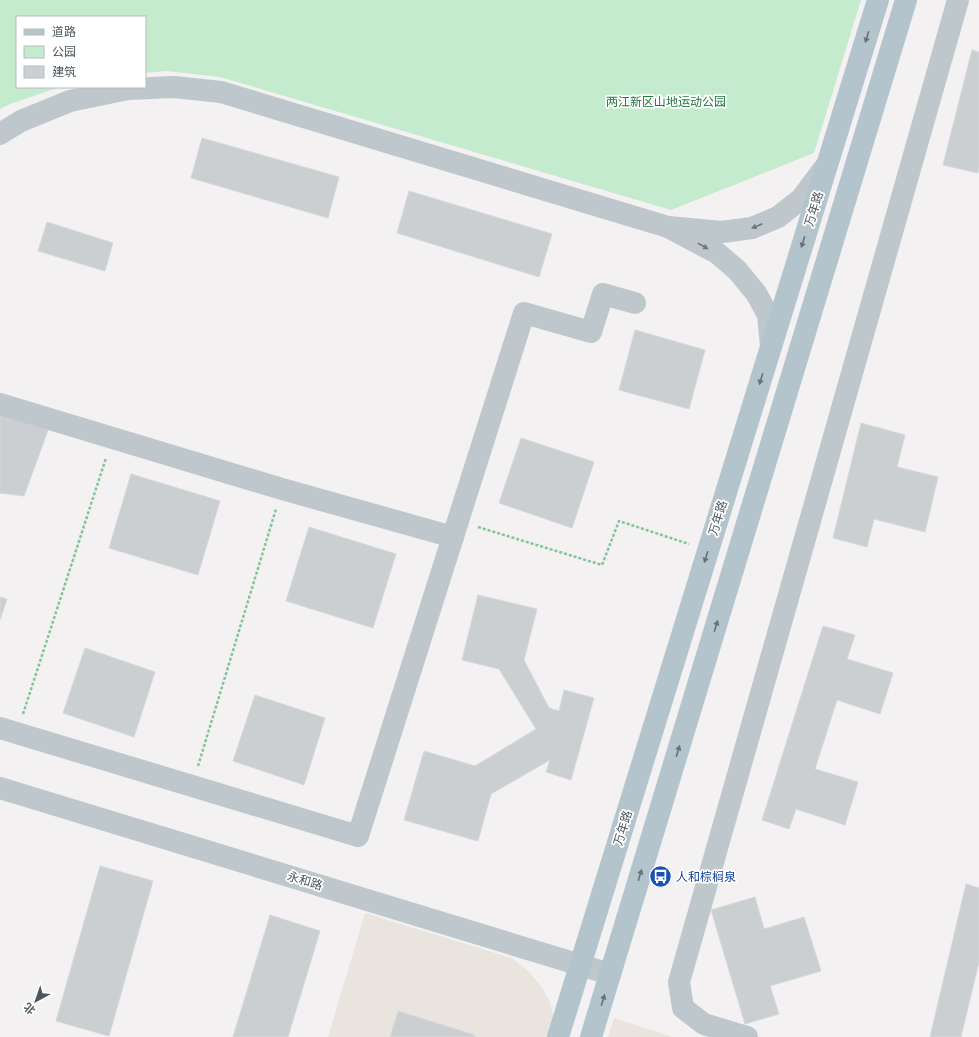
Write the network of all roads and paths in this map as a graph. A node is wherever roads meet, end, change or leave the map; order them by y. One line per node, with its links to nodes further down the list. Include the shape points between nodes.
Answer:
1 (878, 0): 5 (main road, 万年路, one-way to 5)
2 (906, 0): 18 (main road, one-way to 2)
3 (958, 0): 21 (street, via 679,982 683,1008 704,1024)
4 (0, 134): 6 (street, via 21,121 70,101 128,89 174,87 221,92)
5 (827, 165): 6 (street, one-way to 6, via 801,199 778,217 752,228 722,232); 8 (main road, 万年路, one-way to 8)
6 (668, 227): 8 (street, one-way to 8, via 717,253 738,270 756,293 768,315)
7 (635, 303): 12 (street, via 603,294 591,332 524,313)
8 (771, 346): 13 (main road, 万年路, one-way to 13)
9 (0, 404): 10 (street)
10 (113, 438): 11 (street); 14 (path)
11 (282, 490): 12 (street); 15 (path)
12 (456, 529): 13 (path, via 602,565 619,521); 15 (street, via 358,836)
13 (708, 550): 17 (main road, 万年路, one-way to 17)
14 (8, 731): 15 (street)
15 (192, 786)
16 (0, 788): 17 (street, 永和路)
17 (580, 965): 18 (street, 永和路); 19 (main road, 万年路)
18 (610, 974): 20 (main road, one-way to 18)
19 (558, 1037)
20 (591, 1037)
21 (747, 1037)

